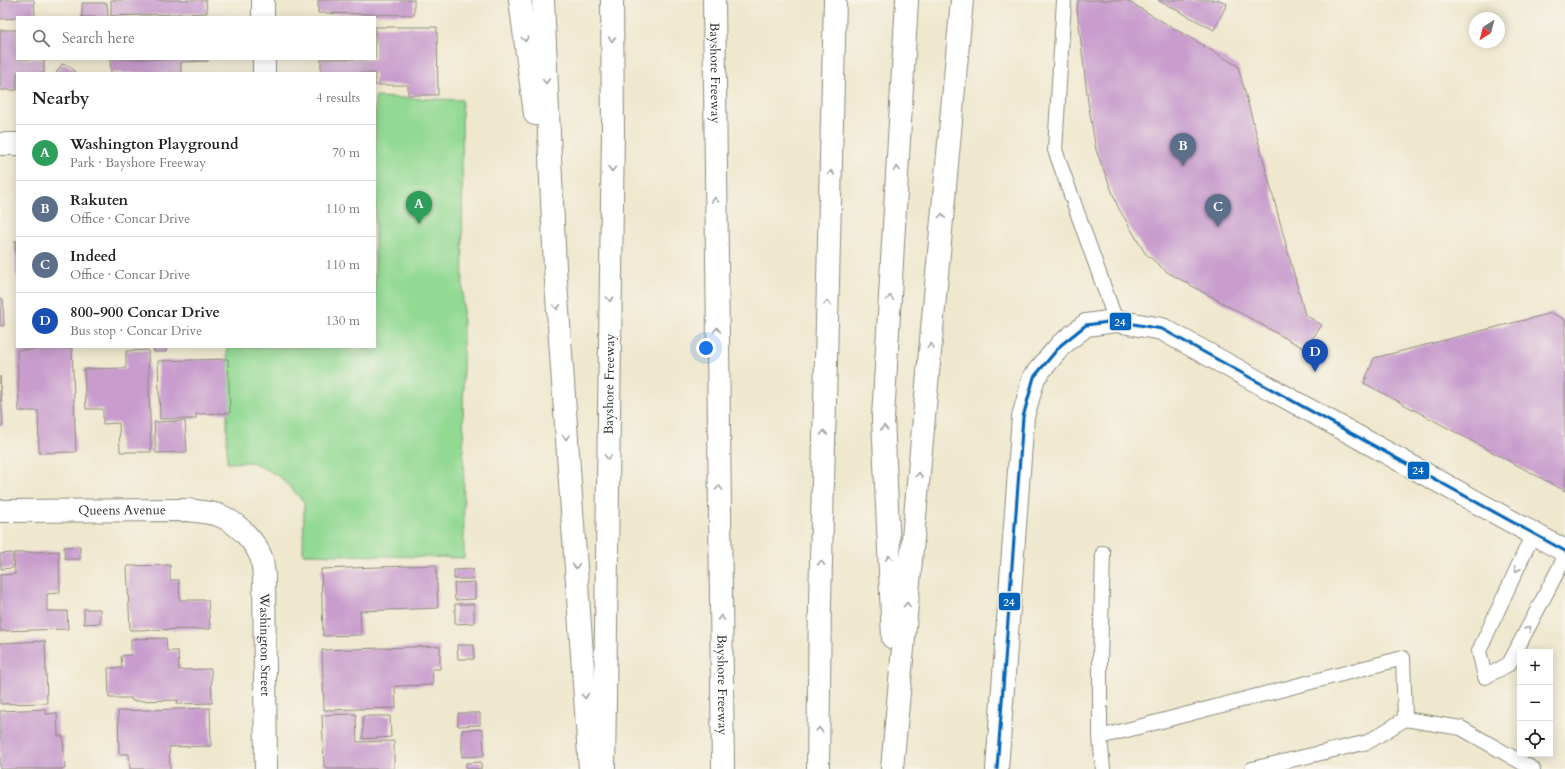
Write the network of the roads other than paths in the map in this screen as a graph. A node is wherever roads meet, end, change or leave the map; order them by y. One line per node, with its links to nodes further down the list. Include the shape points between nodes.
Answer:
1 (263, 0): 10 (main road)
2 (520, 0): 15 (main road, one-way to 15)
3 (543, 0): 15 (main road, one-way to 15)
4 (612, 0): 29 (main road, Bayshore Freeway, one-way to 29, via 613,131)
5 (714, 0): 30 (main road, Bayshore Freeway, one-way to 5)
6 (835, 0): 31 (main road, one-way to 6)
7 (907, 0): 24 (main road, one-way to 7, via 883,418)
8 (962, 0): 24 (main road, one-way to 8)
9 (1064, 0): 16 (lane, via 1055,150)
10 (264, 16)
11 (264, 60): 12 (main road)
12 (264, 72)
13 (0, 144): 14 (main road)
14 (16, 144)
15 (555, 268): 28 (main road, one-way to 28)
16 (1116, 321): 19 (main road, via 1162,329); 33 (main road, via 1086,326 1061,345 1034,377 1023,417)
17 (0, 511): 18 (main road, Queens Avenue, via 188,510 225,517)
18 (240, 528): 27 (main road, Washington Street, via 262,558 264,576)
19 (1533, 534): 20 (main road); 22 (lane, one-way to 22, via 1479,651 1485,677 1509,664)
20 (1565, 551)
21 (1103, 553): 25 (lane)
22 (1565, 557)
23 (1405, 719): 25 (lane, via 1403,658); 26 (lane, via 1368,742); 35 (lane, via 1461,728)
24 (897, 723): 32 (main road)
25 (1100, 737): 34 (lane)
26 (1260, 768)
27 (266, 769)
28 (590, 769)
29 (604, 769)
30 (723, 769)
31 (818, 769)
32 (892, 769)
33 (996, 769)
34 (1103, 769)
35 (1533, 769)

